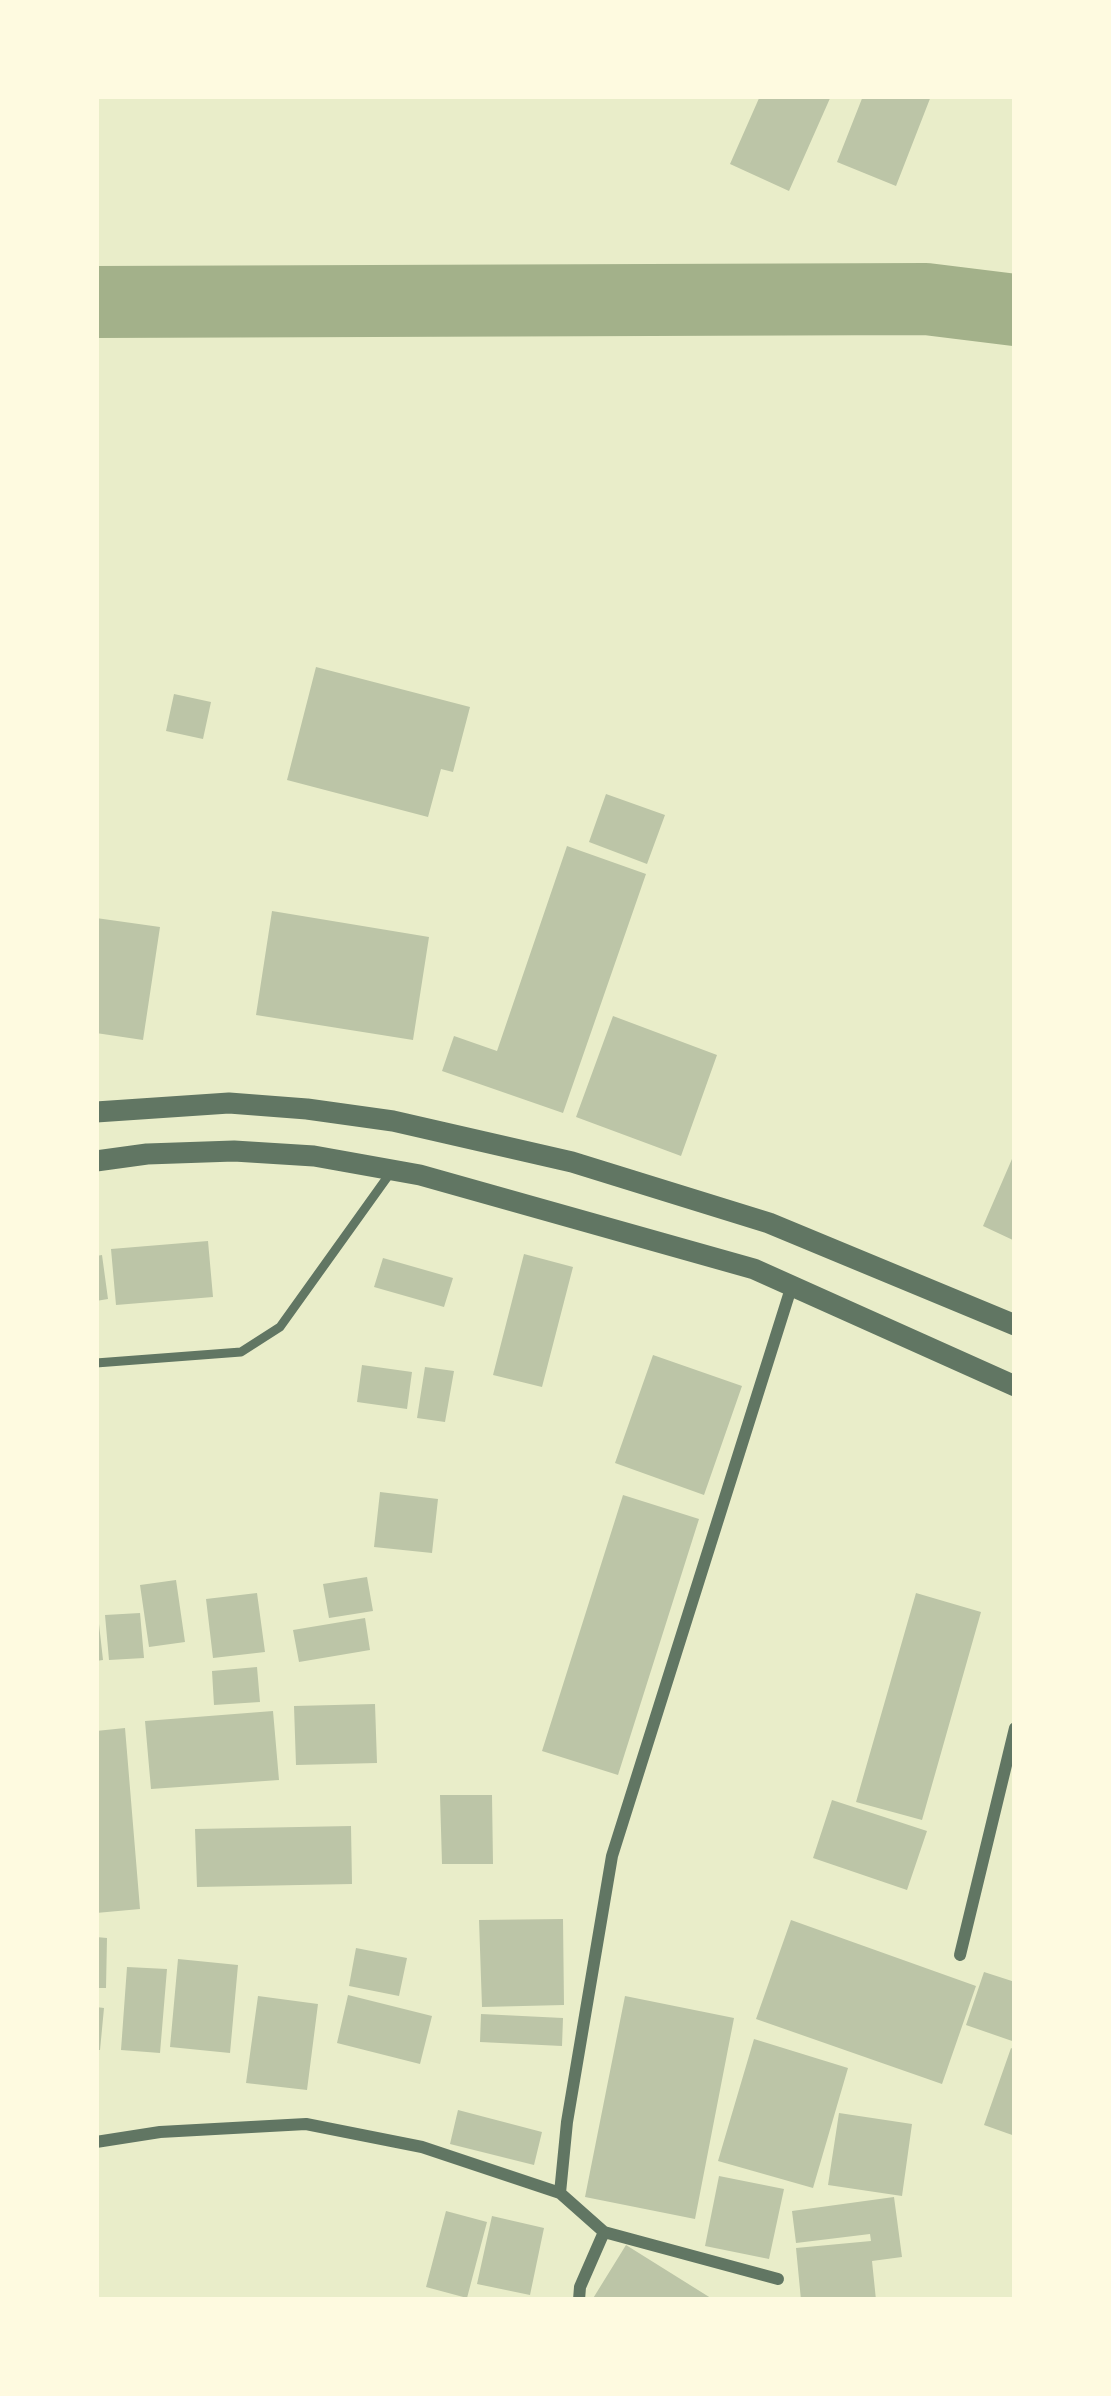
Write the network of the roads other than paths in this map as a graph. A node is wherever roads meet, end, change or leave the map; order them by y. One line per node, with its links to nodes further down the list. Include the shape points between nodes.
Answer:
1 (96, 1112): 5 (street, via 229,1103 307,1109 572,1162 769,1222)
2 (96, 1161): 3 (street, via 234,1151)
3 (391, 1172): 4 (street); 6 (lane, via 280,1328 241,1352)
4 (792, 1285): 7 (street); 11 (street, via 612,1856)
5 (1015, 1325)
6 (96, 1363)
7 (1015, 1386)
8 (1015, 1729): 9 (street)
9 (960, 1955)
10 (96, 2142): 11 (street, via 305,2124 422,2147)
11 (560, 2193): 12 (street)
12 (604, 2232): 13 (street); 14 (street)
13 (778, 2279)
14 (579, 2300)

